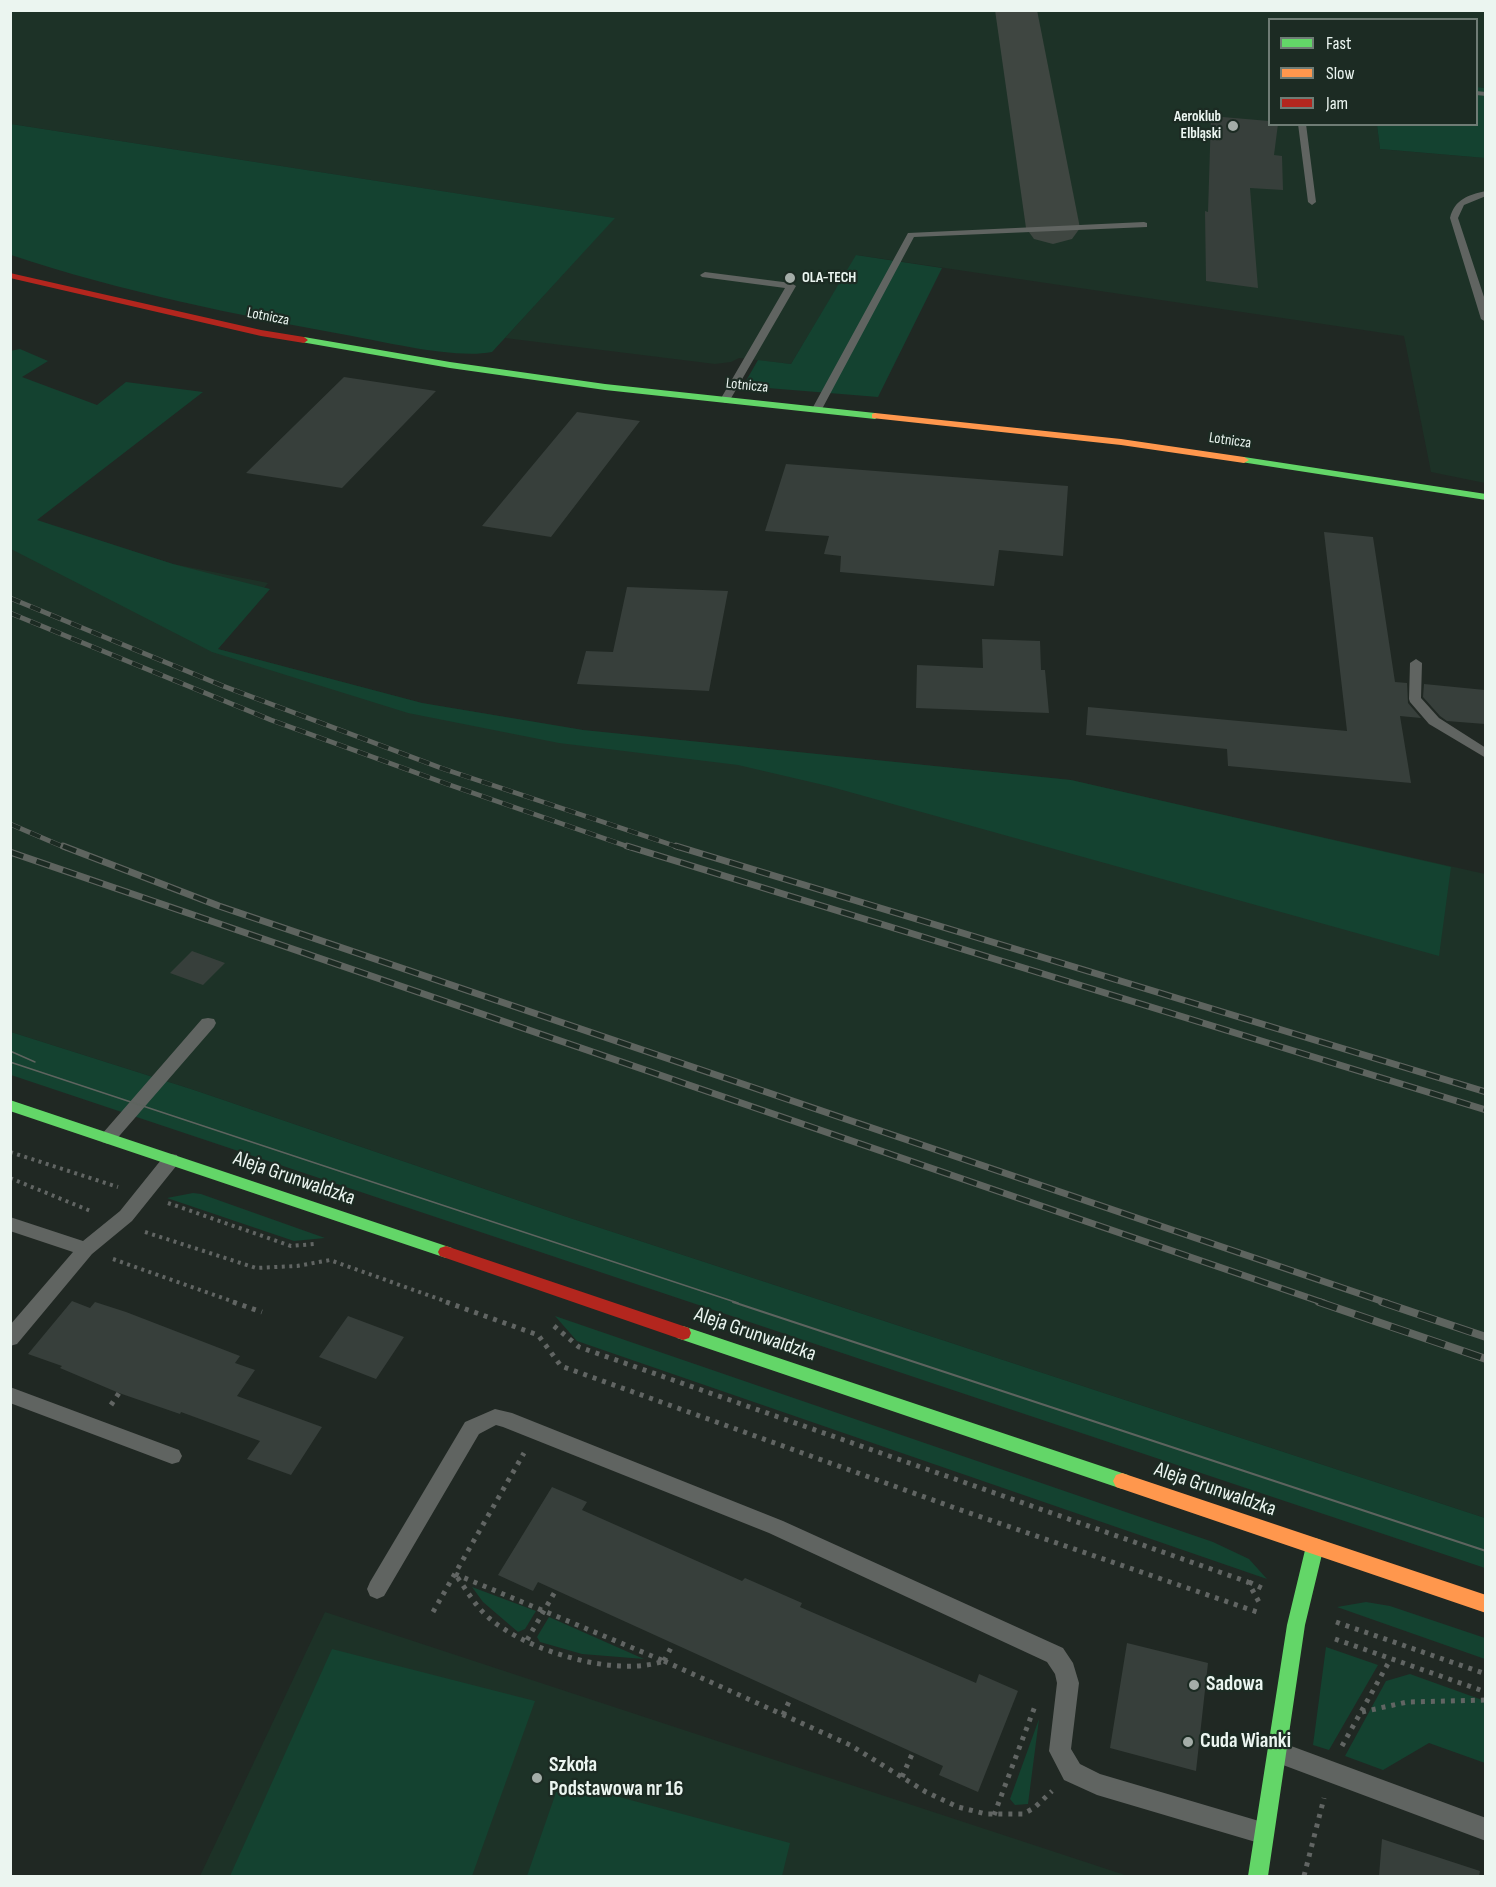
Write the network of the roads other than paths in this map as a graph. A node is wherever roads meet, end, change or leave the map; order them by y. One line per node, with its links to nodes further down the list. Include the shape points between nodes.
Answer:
1 (1302, 126): 3 (lane)
2 (1485, 193): 7 (lane, via 1460,204 1454,218)
3 (1312, 202)
4 (1144, 225): 9 (lane, via 911,235)
5 (10, 275): 8 (street, Lotnicza, via 176,315 352,349 593,386)
6 (705, 275): 8 (lane, via 791,286)
7 (1485, 319)
8 (725, 400): 9 (street, Lotnicza)
9 (817, 409): 10 (street, Lotnicza, via 1121,442)
10 (1485, 497)
11 (1416, 663): 12 (lane, via 1415,699 1434,720)
12 (1485, 754)
13 (208, 1023): 15 (lane)
14 (10, 1105): 15 (street, Aleja Grunwaldzka)
15 (108, 1138): 16 (street, Aleja Grunwaldzka)
16 (171, 1160): 18 (lane, via 118,1222); 22 (street, Aleja Grunwaldzka)
17 (10, 1224): 18 (lane)
18 (86, 1249): 19 (lane)
19 (10, 1339)
20 (10, 1395): 21 (lane)
21 (172, 1456)
22 (1315, 1546): 24 (street, Aleja Grunwaldzka); 25 (street, via 1296,1625)
23 (377, 1589): 27 (lane, via 472,1428 495,1417 776,1527 1055,1655 1068,1683 1060,1750 1072,1772 1097,1784)
24 (1485, 1604)
25 (1278, 1752): 26 (lane); 27 (street)
26 (1485, 1830)
27 (1263, 1833): 28 (street)
28 (1258, 1876)

